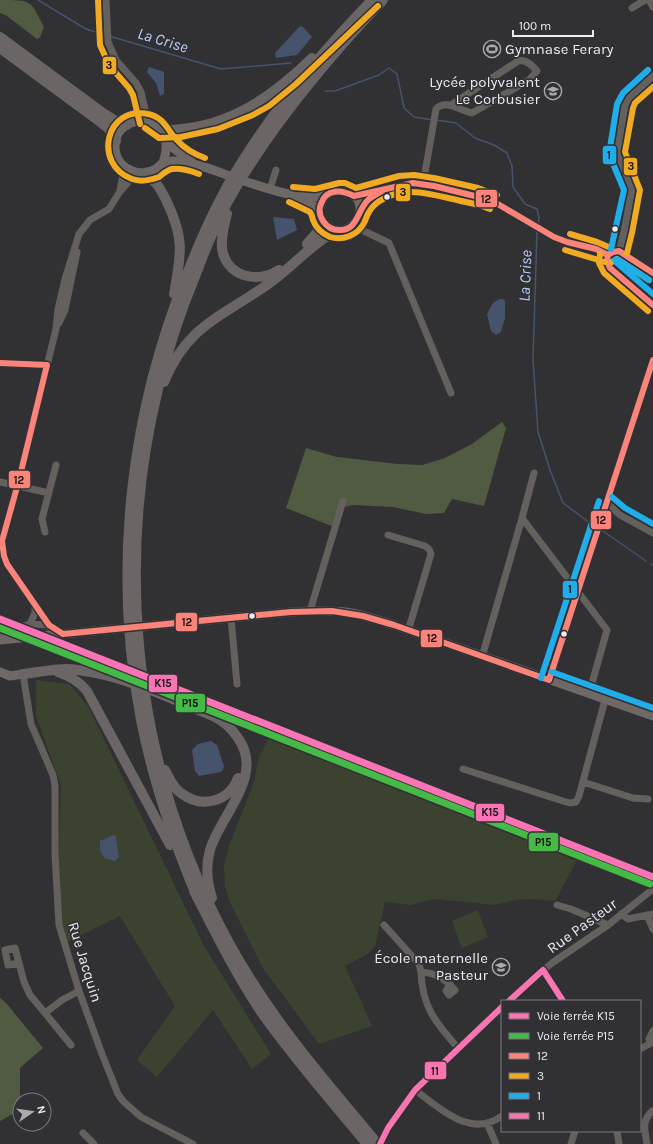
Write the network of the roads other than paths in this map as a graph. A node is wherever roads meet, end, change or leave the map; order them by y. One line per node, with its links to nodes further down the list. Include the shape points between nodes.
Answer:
1 (106, 0): 12 (street, via 108,42 116,60)
2 (372, 0): 7 (highway)
3 (383, 0): 22 (highway, via 310,83)
4 (645, 0): 8 (street)
5 (649, 0): 6 (street)
6 (653, 7)
7 (364, 8): 16 (highway, via 291,78 258,103 216,122 180,130); 22 (highway, via 304,77 262,131)
8 (632, 8)
9 (0, 37): 15 (highway, via 103,113 114,120)
10 (0, 48): 18 (highway, via 100,121)
11 (653, 76): 37 (street, via 625,105 617,154 632,189)
12 (141, 92): 14 (street); 15 (street)
13 (451, 105): 13 (street, via 465,112 476,112 529,80 536,71 527,62 518,61); 25 (street, via 443,104 436,109)
14 (148, 122): 15 (main road); 16 (main road)
15 (130, 123): 18 (main road, via 118,134)
16 (161, 130): 17 (main road)
17 (166, 140): 19 (main road, via 167,148); 21 (main road)
18 (116, 141): 20 (main road, via 116,153)
19 (163, 163): 21 (main road, via 174,161); 24 (main road, via 152,171)
20 (122, 164): 24 (main road, via 129,170); 29 (street, via 123,175)
21 (196, 164): 27 (main road)
22 (242, 170): 26 (highway)
23 (276, 170): 27 (street)
24 (138, 172): 29 (street); 41 (highway, via 158,184 179,233 180,259)
25 (423, 184): 28 (street, via 406,184); 38 (street, via 491,200 543,231 567,242 596,249)
26 (233, 185): 34 (highway, via 222,236 222,248 228,263 245,276 264,277 280,269 319,230); 41 (highway, via 200,242); 46 (highway, via 183,305)
27 (270, 189): 31 (main road)
28 (383, 190): 32 (street); 33 (street, via 367,200)
29 (119, 192): 44 (street, via 109,209 90,220 79,234 76,242 77,256 65,310 56,329)
30 (327, 194): 31 (main road, via 316,197); 32 (main road, via 344,190); 34 (main road, via 320,205)
31 (294, 196): 34 (main road, via 305,200)
32 (354, 196): 33 (main road)
33 (360, 210): 35 (main road)
34 (321, 215): 36 (main road, via 331,228)
35 (354, 224): 36 (main road, via 346,229); 45 (street, via 389,243)
36 (337, 230): 46 (highway, via 313,245 274,280 212,320 194,336 173,364)
37 (619, 251): 38 (street); 39 (street)
38 (608, 255): 40 (street, via 610,268)
39 (653, 272)
40 (653, 305)
41 (168, 322): 63 (highway, via 150,384 134,466 127,550)
42 (653, 360): 53 (street)
43 (0, 363): 44 (street)
44 (47, 365): 50 (street, via 20,480)
45 (451, 393)
46 (152, 411): 63 (highway, via 138,507)
47 (56, 466): 51 (street)
48 (534, 473): 56 (street)
49 (0, 482): 50 (street)
50 (16, 487): 51 (street); 61 (street, via 2,541 4,556)
51 (49, 493): 57 (street, via 42,519)
52 (343, 500): 62 (street)
53 (606, 503): 54 (street); 55 (street)
54 (604, 513): 55 (street); 60 (street)
55 (620, 515): 58 (street)
56 (522, 518): 60 (street); 72 (street)
57 (45, 532)
58 (653, 533)
59 (388, 535): 67 (street, via 425,546 431,554)
60 (577, 591): 76 (street); 78 (street, via 607,630)
61 (35, 604): 65 (street); 66 (street, via 35,613)
62 (310, 611): 64 (main road); 67 (main road, via 345,612)
63 (132, 614): 79 (highway)
64 (231, 618): 69 (main road); 77 (street)
65 (49, 624): 66 (street); 69 (street); 70 (street)
66 (28, 625): 68 (street)
67 (408, 631): 72 (main road)
68 (2, 632)
69 (63, 634): 70 (main road)
70 (49, 636): 71 (main road)
71 (0, 640)
72 (482, 657): 76 (main road)
73 (0, 672): 75 (main road, via 10,676)
74 (53, 672): 75 (highway); 82 (highway, via 90,674 114,680 212,720 225,730 237,747 241,765 237,781 229,794 216,800 200,801 186,797 172,782); 87 (highway, via 78,681 87,691); 94 (highway, via 62,669 78,670 116,678 218,718 240,741 247,758 246,777 213,841 207,863 210,891)
75 (23, 674): 99 (street, Rue Jacquin, via 31,724 53,775 55,786 59,925)
76 (549, 680): 78 (main road)
77 (237, 684)
78 (589, 694): 80 (main road)
79 (141, 697): 82 (highway); 87 (highway, via 147,750 158,791)
80 (605, 700): 81 (main road); 84 (street)
81 (653, 716)
82 (154, 743): 94 (highway, via 180,834)
83 (463, 769): 84 (street, via 570,803 578,800)
84 (583, 782): 85 (street, via 633,798)
85 (648, 799)
86 (653, 889): 89 (street, Rue Pasteur)
87 (197, 897): 119 (highway, via 226,954 264,1015 308,1074)
88 (557, 905): 92 (street)
89 (621, 914): 90 (street, via 628,919); 92 (street, Rue Pasteur)
90 (650, 914): 93 (street)
91 (384, 925): 97 (street, via 419,964)
92 (608, 925): 96 (street, Rue Pasteur)
93 (653, 929)
94 (224, 934): 116 (highway, via 277,1020 313,1068)
95 (19, 963): 103 (street, via 30,995)
96 (543, 970): 100 (street, Rue Pasteur); 101 (street)
97 (421, 972): 98 (street, via 431,973); 107 (street, via 425,1000 436,1022)
98 (450, 984)
99 (79, 991): 103 (street); 118 (street, Rue Jacquin, via 111,1079 123,1101 142,1117)
100 (510, 1000)
101 (562, 1000)
102 (501, 1009): 107 (street)
103 (45, 1013): 106 (street)
104 (653, 1031): 105 (street, via 649,1040)
105 (652, 1042): 108 (street)
106 (71, 1045)
107 (458, 1048): 109 (street)
108 (641, 1048)
109 (415, 1090): 112 (street, via 457,1120 469,1124); 116 (street)
110 (652, 1111): 123 (street, via 646,1117 644,1125)
111 (501, 1116): 112 (street)
112 (486, 1123): 120 (street)
113 (575, 1132): 121 (street)
114 (617, 1132): 122 (street)
115 (83, 1133): 117 (street)
116 (381, 1142)
117 (94, 1144)
118 (193, 1144)
119 (367, 1144)
120 (496, 1144)
121 (571, 1144)
122 (619, 1144)
123 (647, 1144)

